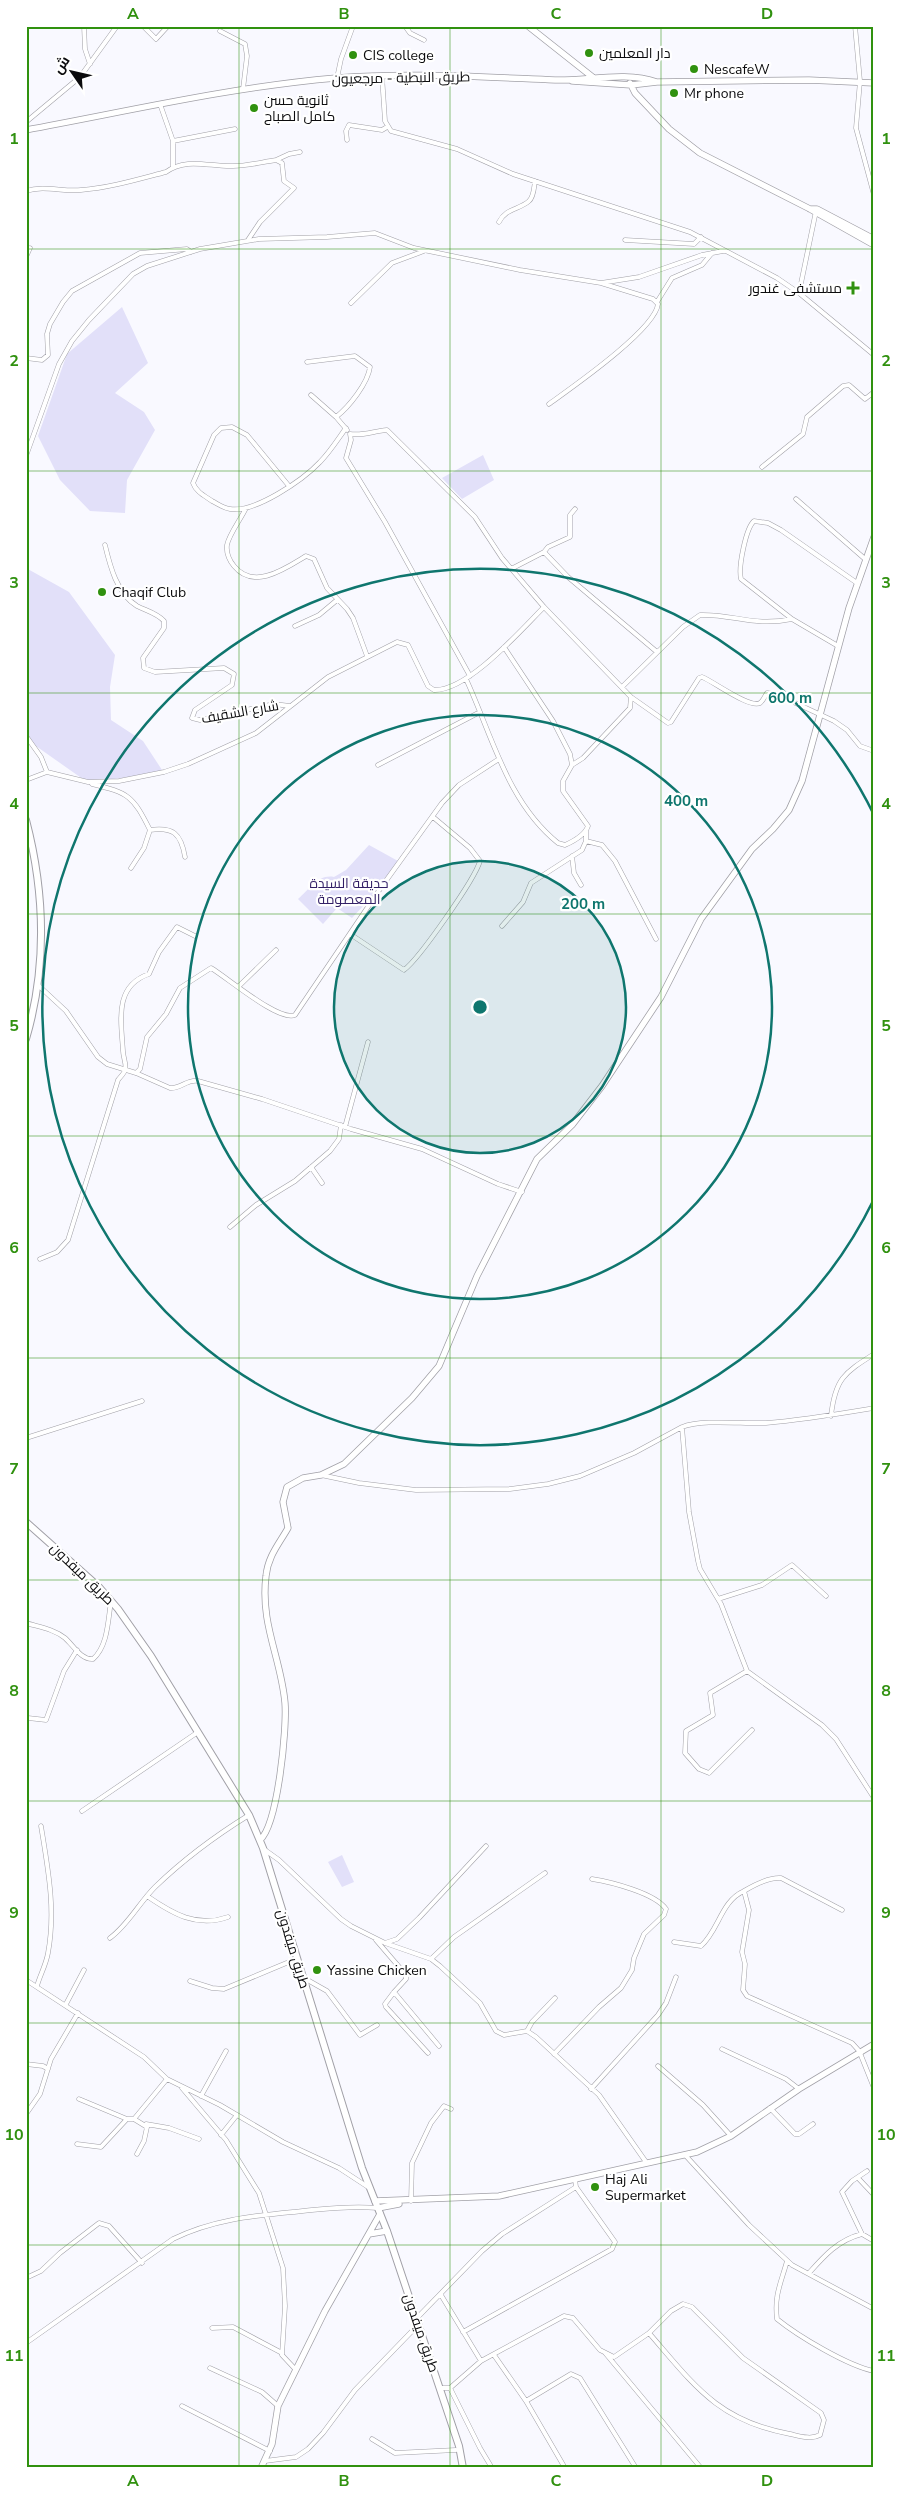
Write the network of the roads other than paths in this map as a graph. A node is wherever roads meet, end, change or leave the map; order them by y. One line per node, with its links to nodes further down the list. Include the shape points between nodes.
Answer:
1 (84, 26): 11 (street, via 85,49)
2 (118, 26): 11 (street)
3 (144, 26): 4 (street, via 156,39)
4 (168, 26)
5 (353, 26): 13 (street)
6 (405, 26): 10 (street, via 410,33)
7 (528, 26): 15 (street)
8 (856, 26): 16 (street)
9 (220, 31): 20 (street, via 240,40 247,48)
10 (424, 40)
11 (90, 64): 23 (street, via 75,82)
12 (382, 76): 13 (street, طريق النبطية - مرجعيون); 15 (street, طريق النبطية - مرجعيون); 24 (street)
13 (337, 78): 20 (street, طريق النبطية - مرجعيون)
14 (629, 78): 15 (street, طريق النبطية - مرجعيون); 17 (street, طريق النبطية - مرجعيون); 19 (street)
15 (599, 81): 19 (street, طريق النبطية - مرجعيون)
16 (860, 81): 17 (street, طريق النبطية - مرجعيون); 18 (street, طريق النبطية - مرجعيون); 34 (street, via 856,128)
17 (657, 82): 19 (street, طريق النبطية - مرجعيون)
18 (874, 83)
19 (630, 85): 35 (street, via 669,129 700,153)
20 (243, 90): 21 (street, طريق النبطية - مرجعيون)
21 (160, 104): 26 (street, طريق النبطية - مرجعيون); 28 (street)
22 (26, 115): 23 (street)
23 (28, 121)
24 (387, 127): 27 (street, via 382,130 349,125); 32 (street, via 397,134 457,149)
25 (235, 129): 28 (street)
26 (26, 130)
27 (347, 140)
28 (173, 142): 31 (street)
29 (300, 152): 30 (street)
30 (276, 160): 31 (street, via 231,166 200,162); 39 (street, via 282,163 284,181 294,188 260,222)
31 (173, 166): 33 (street, via 166,172 90,189 42,188)
32 (535, 181): 36 (street, via 528,202 507,211); 37 (street)
33 (26, 192)
34 (874, 195)
35 (814, 210): 38 (street); 49 (street)
36 (499, 222)
37 (701, 237): 40 (street, via 691,244); 44 (street)
38 (870, 237): 41 (street)
39 (248, 240): 43 (street, via 375,233 407,247); 45 (street)
40 (624, 240)
41 (874, 245)
42 (30, 248): 47 (street)
43 (426, 251): 48 (street); 51 (street, via 392,263)
44 (723, 251): 46 (street); 49 (street)
45 (191, 252): 53 (street, via 187,249 140,253 72,291 50,324 48,355 42,360); 61 (street, via 147,266 133,274 72,341 59,364)
46 (712, 252): 48 (street, via 639,277); 50 (street, via 702,265 672,278)
47 (26, 257)
48 (601, 283): 50 (street)
49 (799, 293): 52 (street)
50 (657, 302): 57 (street, via 654,316 632,338)
51 (351, 303)
52 (874, 355)
53 (26, 358)
54 (307, 362): 58 (street, via 355,356 370,367 364,386)
55 (874, 392): 62 (street, via 864,399 849,385 843,386 807,417 803,434)
56 (311, 395): 58 (street)
57 (549, 404)
58 (336, 416): 59 (street)
59 (346, 428): 60 (street); 63 (street, via 320,462)
60 (350, 434): 71 (street, via 387,430 475,517); 81 (street, via 346,458)
61 (26, 456)
62 (762, 467)
63 (289, 486): 65 (street); 65 (street, via 247,435 232,427 221,428 214,435 193,483 200,493 222,507 233,510)
64 (796, 498): 70 (street)
65 (246, 508): 73 (street, via 227,546 227,553 236,568 248,577 265,577 306,556 311,557 318,563 327,588)
66 (575, 509): 69 (street, via 570,515 570,537)
67 (874, 537): 70 (street)
68 (105, 545): 85 (street, شارع الشقيف, via 114,573 129,599 164,621 164,628 143,658 144,668 155,672 224,668 234,674 232,685 195,710 192,718 208,718 274,704)
69 (544, 552): 71 (street); 79 (street, via 568,577)
70 (865, 559): 72 (street)
71 (511, 569): 74 (street)
72 (857, 583): 75 (street, via 781,530 768,523 754,521 748,528 741,578); 78 (street)
73 (337, 600): 76 (street, via 319,615); 80 (street, via 353,618)
74 (544, 607): 77 (street); 83 (street)
75 (792, 619): 78 (street); 79 (street, via 756,623 700,615 692,618)
76 (295, 626)
77 (504, 646): 81 (street); 92 (street, via 553,722 570,754)
78 (838, 646): 87 (street)
79 (657, 652): 83 (street)
80 (367, 656): 82 (street, via 401,642 410,648 428,686 434,690); 85 (street, via 328,677)
81 (470, 676): 82 (street)
82 (466, 679): 86 (street)
83 (622, 688): 84 (street)
84 (631, 697): 87 (street, via 669,724 702,677 751,703 759,704 767,693 772,693); 92 (street, via 630,708)
85 (290, 706): 95 (street, شارع الشقيف, via 256,733 204,758 137,778)
86 (480, 712): 90 (street); 91 (street)
87 (821, 716): 89 (street, via 841,725 860,746); 121 (street, via 802,781 789,810 752,849 701,919 661,997 626,1053 572,1125 537,1160)
88 (26, 736): 93 (street)
89 (874, 751)
90 (500, 759): 96 (street, via 459,785); 99 (street, via 523,805 555,840 565,845)
91 (378, 765)
92 (572, 765): 99 (street, via 563,781 562,791 586,820)
93 (47, 772): 94 (street); 95 (street, شارع الشقيف)
94 (26, 780)
95 (88, 782): 98 (street, via 119,791 132,799)
96 (434, 817): 107 (street); 107 (street, via 480,859 447,915 404,970)
97 (26, 820): 100 (main road)
98 (150, 830): 103 (street, via 164,828 176,834); 104 (street)
99 (586, 831): 101 (street)
100 (29, 840): 111 (main road, via 43,931)
101 (586, 841): 102 (street, via 582,850); 109 (street, via 602,845 615,861)
102 (572, 856): 105 (street, via 574,872); 106 (street, via 531,883 523,902)
103 (185, 857)
104 (132, 868)
105 (581, 885)
106 (502, 926)
107 (350, 934): 112 (street, via 306,1001 291,1017 270,1009)
108 (195, 936): 116 (street, via 177,927 159,952 149,974 134,980 129,986 122,1013)
109 (656, 939)
110 (276, 950): 112 (street)
111 (39, 986): 113 (main road); 116 (street, via 66,1011 98,1057)
112 (239, 986): 117 (street, via 211,968 180,988 166,1014 147,1038 140,1069)
113 (28, 1030): 114 (main road)
114 (26, 1039)
115 (368, 1042): 118 (street)
116 (126, 1069): 117 (street); 123 (street, via 118,1080 68,1240 57,1252)
117 (136, 1073): 118 (street, via 170,1088 198,1081)
118 (343, 1126): 119 (street, via 339,1139); 121 (street, via 422,1149)
119 (311, 1167): 120 (street); 122 (street)
120 (322, 1183)
121 (522, 1192): 130 (street, via 477,1276 439,1366 412,1398 352,1457)
122 (230, 1227)
123 (40, 1259)
124 (874, 1354): 127 (street, via 844,1374 836,1390)
125 (142, 1401): 129 (street)
126 (874, 1408): 127 (street)
127 (831, 1416): 128 (street, via 734,1424 698,1423)
128 (682, 1427): 130 (street, via 634,1453 580,1476 548,1484 510,1489 416,1490); 133 (street, via 689,1512 698,1561)
129 (26, 1438)
130 (321, 1475): 145 (street, via 303,1478 287,1487 283,1502 288,1528 276,1546 267,1570 265,1608 283,1695 284,1720 275,1801)
131 (26, 1522): 134 (main road, طريق ميفدون, via 99,1587)
132 (826, 1596): 133 (street, via 792,1565 762,1585)
133 (718, 1599): 137 (street)
134 (111, 1602): 136 (street, via 106,1635 97,1656 90,1659); 140 (main road, طريق ميفدون, via 151,1656)
135 (26, 1623): 136 (street, via 64,1637)
136 (77, 1650): 138 (street, via 64,1671 47,1718 44,1721)
137 (747, 1671): 139 (street, via 710,1693 713,1715 686,1731 685,1753 699,1769 709,1773); 141 (street, via 822,1725 836,1739)
138 (28, 1718)
139 (752, 1730)
140 (198, 1732): 142 (street); 143 (main road, طريق ميفدون)
141 (874, 1798)
142 (82, 1811)
143 (249, 1815): 145 (main road, طريق ميفدون); 151 (street, via 197,1849)
144 (41, 1826): 165 (street, via 50,1880 52,1920 46,1962)
145 (260, 1840): 147 (main road, طريق ميفدون)
146 (486, 1846): 157 (street, via 419,1918 397,1939)
147 (263, 1848): 155 (street, via 341,1919); 158 (main road, طريق ميفدون)
148 (545, 1873): 159 (street, via 454,1937)
149 (592, 1879): 178 (street, via 647,1895 666,1909 644,1934 632,1970 621,1988)
150 (744, 1891): 152 (street, via 761,1882 781,1878); 156 (street, via 728,1903 701,1946); 177 (street, via 749,1910 742,1952 745,1995 852,2043)
151 (148, 1896): 153 (street, via 194,1921); 154 (street, via 122,1929)
152 (842, 1910)
153 (228, 1918)
154 (110, 1938)
155 (375, 1938): 157 (street); 166 (street, via 406,1975)
156 (674, 1942)
157 (385, 1943): 159 (street)
158 (296, 1959): 161 (main road, طريق ميفدون); 164 (street, via 224,1989)
159 (431, 1959): 171 (street, via 480,2003 494,2030 504,2035)
160 (84, 1970): 168 (street)
161 (302, 1977): 170 (street, via 327,1991 360,2035); 204 (main road, طريق ميفدون)
162 (676, 1977): 186 (street, via 666,2004 658,2015)
163 (26, 1980): 165 (street)
164 (190, 1981)
165 (37, 1986): 168 (street)
166 (394, 1992): 173 (street); 176 (street, via 386,2006)
167 (555, 1998): 171 (street)
168 (66, 2004): 169 (street)
169 (78, 2013): 181 (street); 182 (street, via 144,2057)
170 (377, 2025)
171 (527, 2031): 178 (street)
172 (874, 2044): 177 (street)
173 (440, 2046)
174 (722, 2048): 185 (street, via 786,2079)
175 (226, 2051): 187 (street)
176 (428, 2053)
177 (860, 2053): 184 (street); 185 (street)
178 (554, 2054): 186 (street)
179 (26, 2064): 181 (street)
180 (658, 2066): 198 (street, via 704,2105)
181 (48, 2069): 191 (street, via 40,2094)
182 (167, 2079): 183 (street); 194 (street)
183 (180, 2085): 187 (street); 197 (street)
184 (874, 2088)
185 (799, 2089): 189 (street)
186 (591, 2090): 203 (street, via 609,2107)
187 (201, 2096): 192 (street)
188 (79, 2099): 193 (street)
189 (770, 2108): 196 (street, via 795,2134); 198 (street)
190 (451, 2109): 213 (street, via 444,2106 436,2115 412,2162)
191 (26, 2114)
192 (238, 2115): 197 (street); 206 (street)
193 (127, 2119): 194 (street); 200 (street, via 101,2147)
194 (134, 2119): 195 (street)
195 (146, 2124): 199 (street); 201 (street, via 147,2132)
196 (813, 2124)
197 (221, 2135): 216 (street, via 259,2193)
198 (731, 2136): 202 (street)
199 (199, 2139)
200 (77, 2144)
201 (136, 2154)
202 (686, 2156): 203 (street); 221 (street)
203 (646, 2162): 208 (street)
204 (362, 2168): 206 (street, via 356,2176); 210 (main road, طريق ميفدون)
205 (867, 2171): 207 (street)
206 (349, 2175): 210 (street)
207 (858, 2178): 211 (street); 219 (street, via 842,2192)
208 (575, 2179): 209 (street); 213 (street, via 499,2196)
209 (576, 2187): 225 (street, via 502,2234); 230 (street, via 615,2242 612,2250)
210 (370, 2188): 212 (main road, طريق ميفدون)
211 (874, 2195)
212 (375, 2201): 213 (street); 214 (street); 215 (main road, طريق ميفدون)
213 (411, 2201): 215 (street)
214 (363, 2207): 215 (street); 216 (street)
215 (379, 2211): 217 (main road, طريق ميفدون); 218 (street)
216 (265, 2214): 222 (street, via 212,2223 193,2230); 233 (street, via 283,2268)
217 (387, 2231): 218 (street); 228 (main road, طريق ميفدون)
218 (369, 2234): 238 (street)
219 (862, 2234): 220 (street); 223 (street, via 835,2246)
220 (874, 2241)
221 (787, 2261): 223 (street); 239 (street, via 777,2290 777,2319 793,2332 856,2366)
222 (142, 2263): 224 (street, via 109,2226 99,2224 60,2253 41,2272); 232 (street)
223 (809, 2273): 227 (street)
224 (26, 2278)
225 (441, 2295): 228 (street); 230 (street)
226 (874, 2301): 227 (street)
227 (872, 2308)
228 (416, 2323): 240 (main road, طريق ميفدون); 249 (street, via 355,2390 308,2449 296,2457)
229 (212, 2328): 233 (street, via 234,2327)
230 (463, 2332): 236 (street)
231 (649, 2333): 231 (street, via 677,2307 683,2304 692,2307 743,2358 821,2413 824,2420 820,2434 813,2437 776,2432 733,2416 704,2395); 234 (street, via 614,2357)
232 (26, 2343)
233 (282, 2353): 238 (street)
234 (606, 2353): 235 (street, via 573,2318 564,2316); 255 (street)
235 (494, 2355): 236 (street); 242 (street)
236 (482, 2361): 241 (street)
237 (210, 2368): 244 (street, via 262,2392)
238 (296, 2370): 244 (street)
239 (874, 2371)
240 (440, 2388): 241 (street); 245 (main road, طريق ميفدون)
241 (450, 2388): 252 (street)
242 (526, 2401): 253 (street); 254 (street, via 571,2374 580,2378)
243 (182, 2406): 248 (street)
244 (278, 2406): 248 (street)
245 (454, 2435): 247 (main road, طريق ميفدون); 251 (main road, طريق ميفدون)
246 (372, 2439): 247 (street, via 396,2453)
247 (456, 2450): 251 (main road, طريق ميفدون)
248 (270, 2451): 249 (street)
249 (265, 2461): 250 (street)
250 (260, 2468)
251 (462, 2468)
252 (492, 2468)
253 (565, 2468)
254 (636, 2468)
255 (701, 2468)

